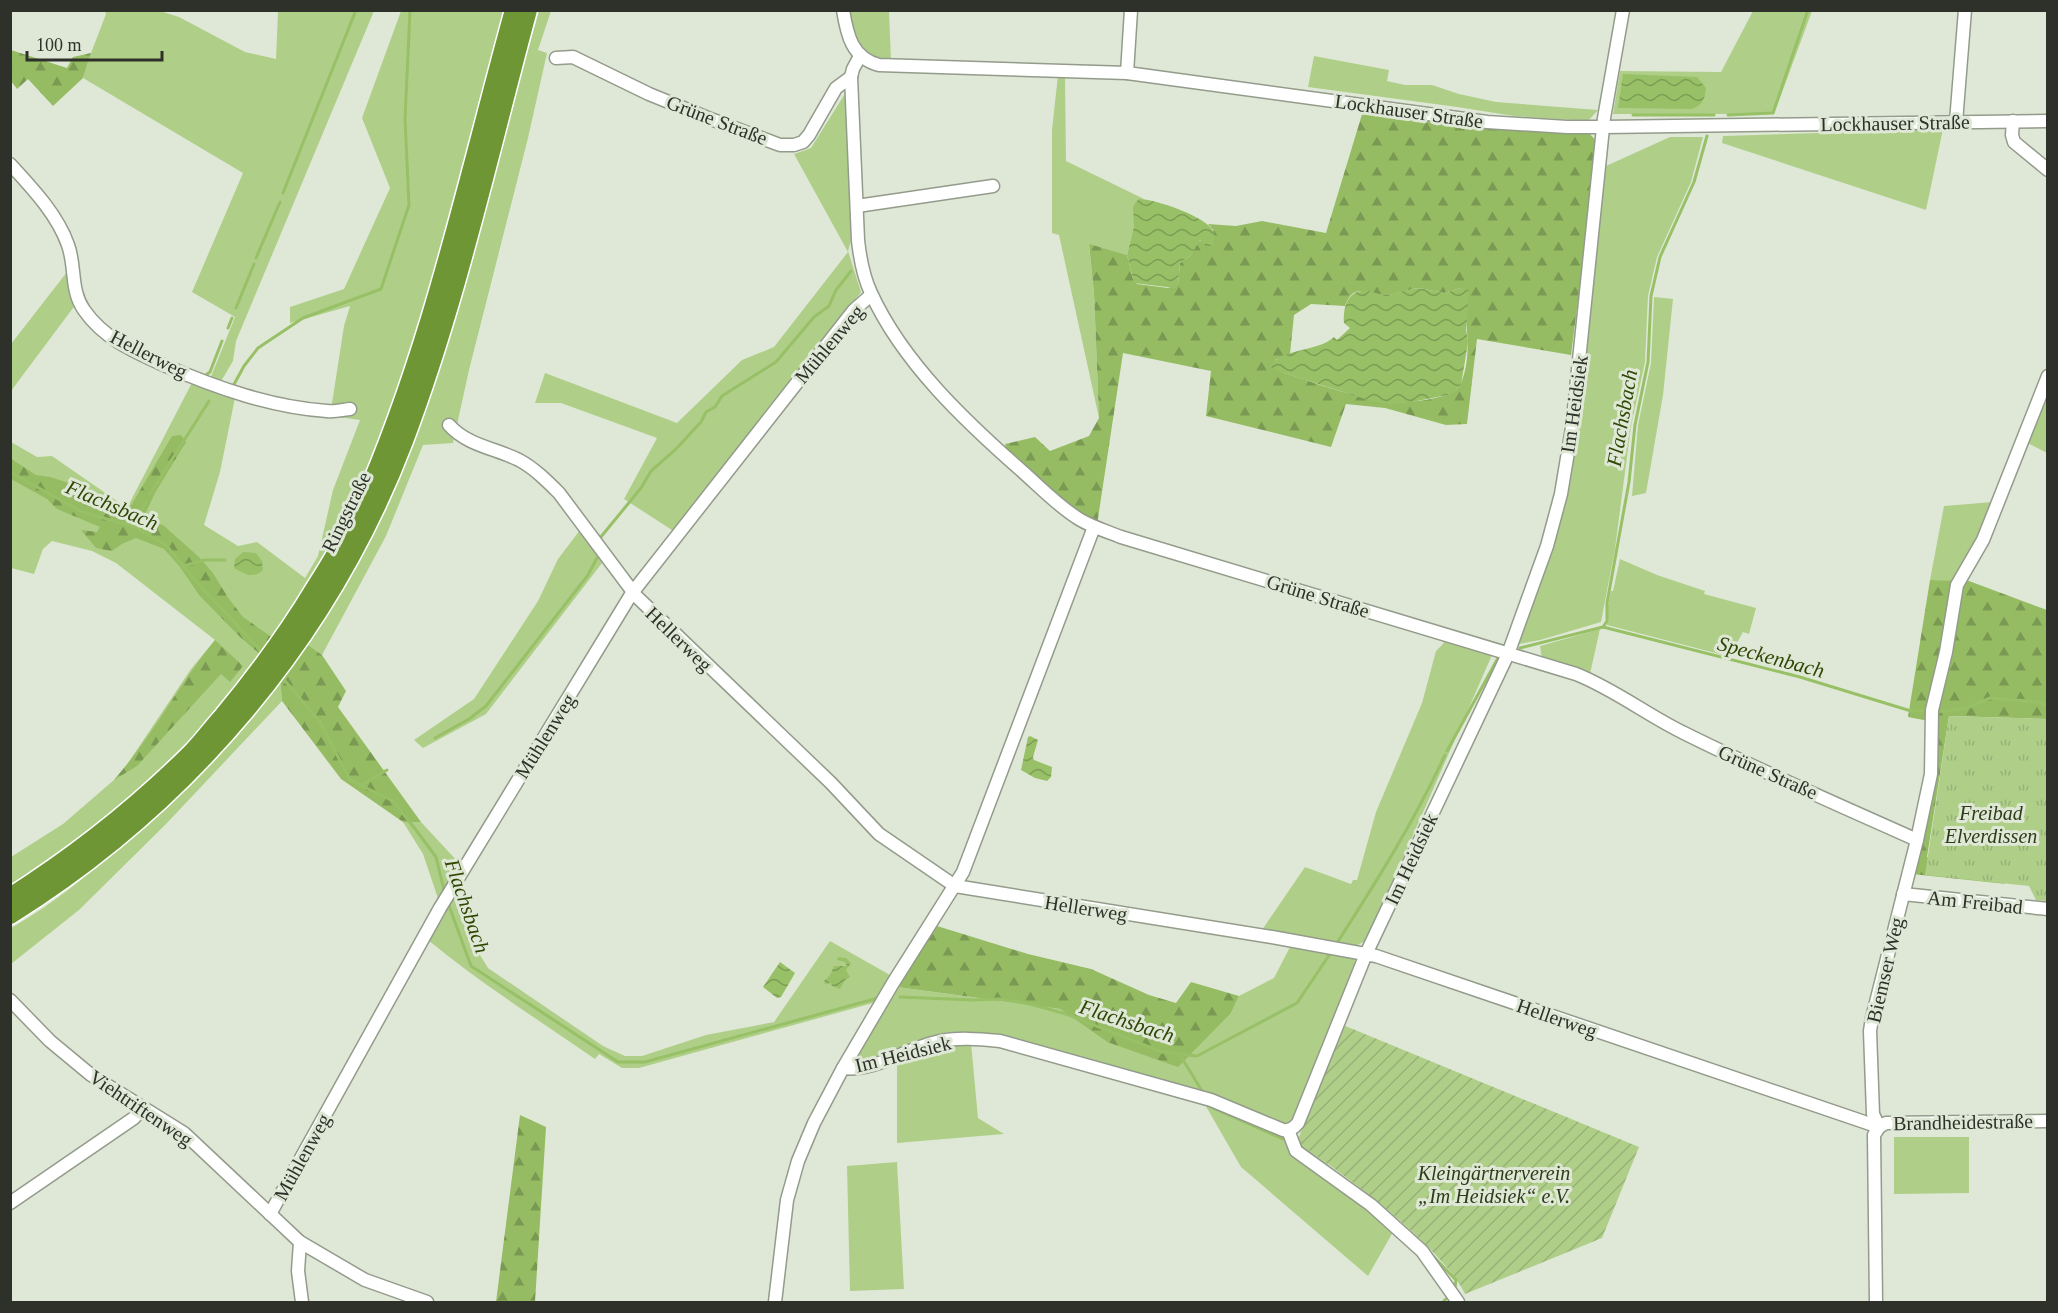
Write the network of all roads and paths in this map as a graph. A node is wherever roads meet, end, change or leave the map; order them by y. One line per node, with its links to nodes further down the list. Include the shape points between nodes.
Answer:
1 (514, 10): 25 (highway, Ringstraße, via 415,366 361,507)
2 (528, 10): 25 (highway, Ringstraße, via 477,207 404,442 342,573)
3 (843, 10): 7 (street, via 849,38)
4 (1131, 10): 9 (street)
5 (1623, 10): 14 (street, Im Heidsiek)
6 (1965, 10): 13 (street)
7 (860, 56): 9 (street, Lockhauser Straße, via 886,66); 10 (street, Grüne Straße)
8 (556, 58): 10 (street, Grüne Straße, via 573,57 649,94 780,145 803,142 836,88)
9 (1127, 73): 14 (street, Lockhauser Straße, via 1487,122)
10 (851, 77): 18 (street, Grüne Straße)
11 (2013, 121): 12 (street, Lockhauser Straße); 13 (street, Lockhauser Straße); 16 (street, via 2014,142)
12 (2048, 121)
13 (1956, 122): 14 (street, Lockhauser Straße)
14 (1604, 127): 26 (street, Im Heidsiek, via 1577,388 1561,494 1547,546)
15 (10, 164): 21 (street, Hellerweg, via 48,209 64,235 74,288 83,309 118,342 229,391 300,407)
16 (2048, 170)
17 (993, 186): 18 (street)
18 (857, 207): 19 (street, Grüne Straße, via 861,261)
19 (872, 294): 23 (street, Grüne Straße, via 907,352 961,416 1056,501); 24 (street, Mühlenweg, via 854,310)
20 (2048, 376): 28 (street, Biemser Weg, via 1983,540 1957,585 1932,710 1931,774)
21 (350, 409)
22 (449, 425): 24 (street, Hellerweg, via 467,441 519,460 548,482)
23 (1094, 527): 26 (street, Grüne Straße); 29 (street, Im Heidsiek)
24 (632, 593): 29 (street, Hellerweg, via 879,834); 42 (street, Mühlenweg, via 440,908)
25 (301, 626): 27 (highway, Ringstraße)
26 (1508, 654): 28 (street, Grüne Straße, via 1593,680 1705,744); 34 (street, Im Heidsiek)
27 (257, 687): 31 (highway, Ringstraße, via 128,811 55,869); 33 (highway, Ringstraße, via 205,758 138,820 73,874)
28 (1917, 840): 30 (street, Biemser Weg)
29 (955, 886): 34 (street, Hellerweg); 36 (street, Im Heidsiek)
30 (1903, 894): 32 (street, Am Freibad); 39 (street, Biemser Weg, via 1870,1031 1873,1114)
31 (10, 897)
32 (2047, 911)
33 (10, 915)
34 (1366, 954): 39 (street, Hellerweg); 40 (street, Im Heidsiek, via 1298,1123)
35 (10, 999): 37 (street, Viehtriftenweg, via 73,1060)
36 (843, 1068): 40 (street, Im Heidsiek, via 871,1066 937,1041 1000,1041 1211,1100); 46 (street, Im Heidsiek, via 814,1123 790,1186)
37 (142, 1107): 41 (street, via 134,1118); 42 (street, Viehtriftenweg, via 184,1132)
38 (2048, 1121): 39 (street, Brandheidestraße)
39 (1879, 1126): 48 (street, Biemser Weg, via 1874,1135)
40 (1288, 1130): 47 (street, via 1296,1151 1401,1231 1430,1262)
41 (10, 1203)
42 (270, 1214): 43 (street, Viehtriftenweg)
43 (300, 1242): 44 (street, via 297,1259); 45 (street, Viehtriftenweg, via 365,1280)
44 (302, 1302)
45 (428, 1302)
46 (775, 1302)
47 (1458, 1302)
48 (1876, 1302)

